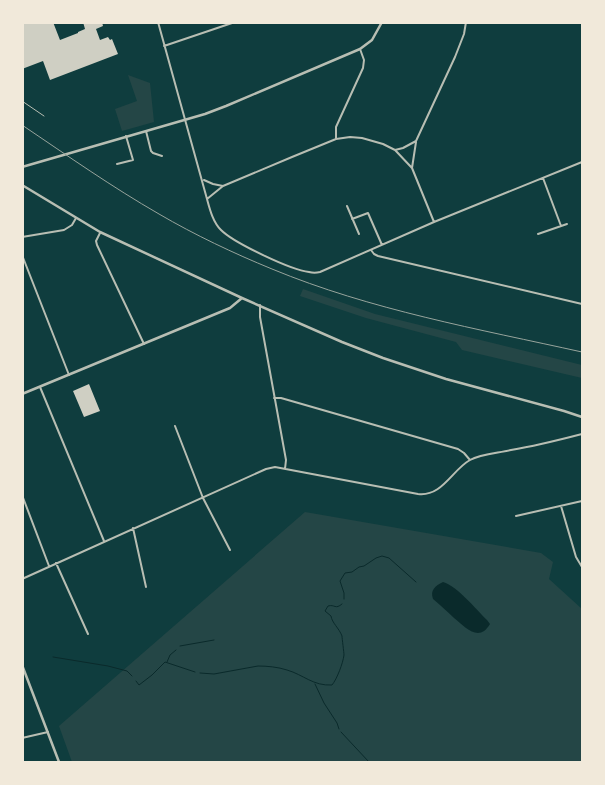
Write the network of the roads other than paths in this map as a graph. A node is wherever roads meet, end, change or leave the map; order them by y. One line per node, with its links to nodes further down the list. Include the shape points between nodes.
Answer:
1 (158, 22): 5 (street)
2 (235, 22): 5 (street)
3 (382, 22): 6 (street, via 372,40)
4 (466, 22): 13 (street, via 455,57)
5 (164, 46): 9 (street)
6 (360, 49): 9 (street, via 226,106); 12 (street, via 363,68 336,127)
7 (22, 101): 8 (lane)
8 (44, 116)
9 (185, 119): 10 (street); 21 (street)
10 (146, 131): 11 (street); 15 (street, via 151,151)
11 (126, 136): 17 (street, via 133,160); 18 (street)
12 (336, 139): 14 (street, via 375,140); 23 (street)
13 (416, 141): 14 (street); 19 (street)
14 (395, 150): 19 (street)
15 (162, 156)
16 (582, 162): 20 (street)
17 (118, 164)
18 (22, 167)
19 (412, 168): 28 (street)
20 (543, 178): 28 (street); 30 (street)
21 (202, 180): 23 (street); 24 (street)
22 (22, 185): 26 (street)
23 (223, 186): 24 (street)
24 (207, 199): 36 (street, via 217,224 232,239 298,269 320,272)
25 (347, 206): 27 (street)
26 (76, 218): 31 (street); 34 (street, via 72,226 64,230)
27 (352, 219): 32 (street); 35 (street, via 368,213)
28 (434, 222): 35 (street)
29 (567, 224): 30 (street)
30 (561, 226): 33 (street)
31 (100, 232): 38 (street); 41 (street, via 97,245)
32 (359, 234)
33 (538, 234)
34 (22, 237)
35 (382, 245): 36 (street)
36 (372, 250): 39 (street, via 378,256)
37 (22, 255): 42 (street)
38 (242, 298): 40 (street); 41 (street, via 230,308)
39 (582, 304)
40 (260, 305): 45 (street); 46 (street, via 383,358)
41 (144, 344): 42 (street)
42 (69, 375): 43 (street)
43 (40, 387): 44 (street); 57 (street)
44 (22, 394)
45 (274, 398): 49 (street, via 458,449); 50 (street)
46 (582, 417)
47 (175, 426): 52 (street)
48 (582, 434): 49 (street)
49 (470, 460): 50 (street, via 439,489 423,495)
50 (285, 469): 52 (street, via 266,469)
51 (22, 495): 60 (street)
52 (203, 498): 56 (street); 58 (street)
53 (582, 501): 54 (street)
54 (561, 506): 55 (street); 61 (street, via 576,558)
55 (516, 516)
56 (133, 528): 57 (street); 63 (street)
57 (104, 541): 59 (street)
58 (230, 550)
59 (56, 563): 60 (street); 64 (street)
60 (49, 566): 62 (street)
61 (582, 567)
62 (22, 579)
63 (146, 587)
64 (88, 634)
65 (22, 665): 66 (street)
66 (27, 676): 67 (street); 68 (street)
67 (22, 678)
68 (48, 732): 69 (street); 70 (street)
69 (22, 738)
70 (59, 762)

